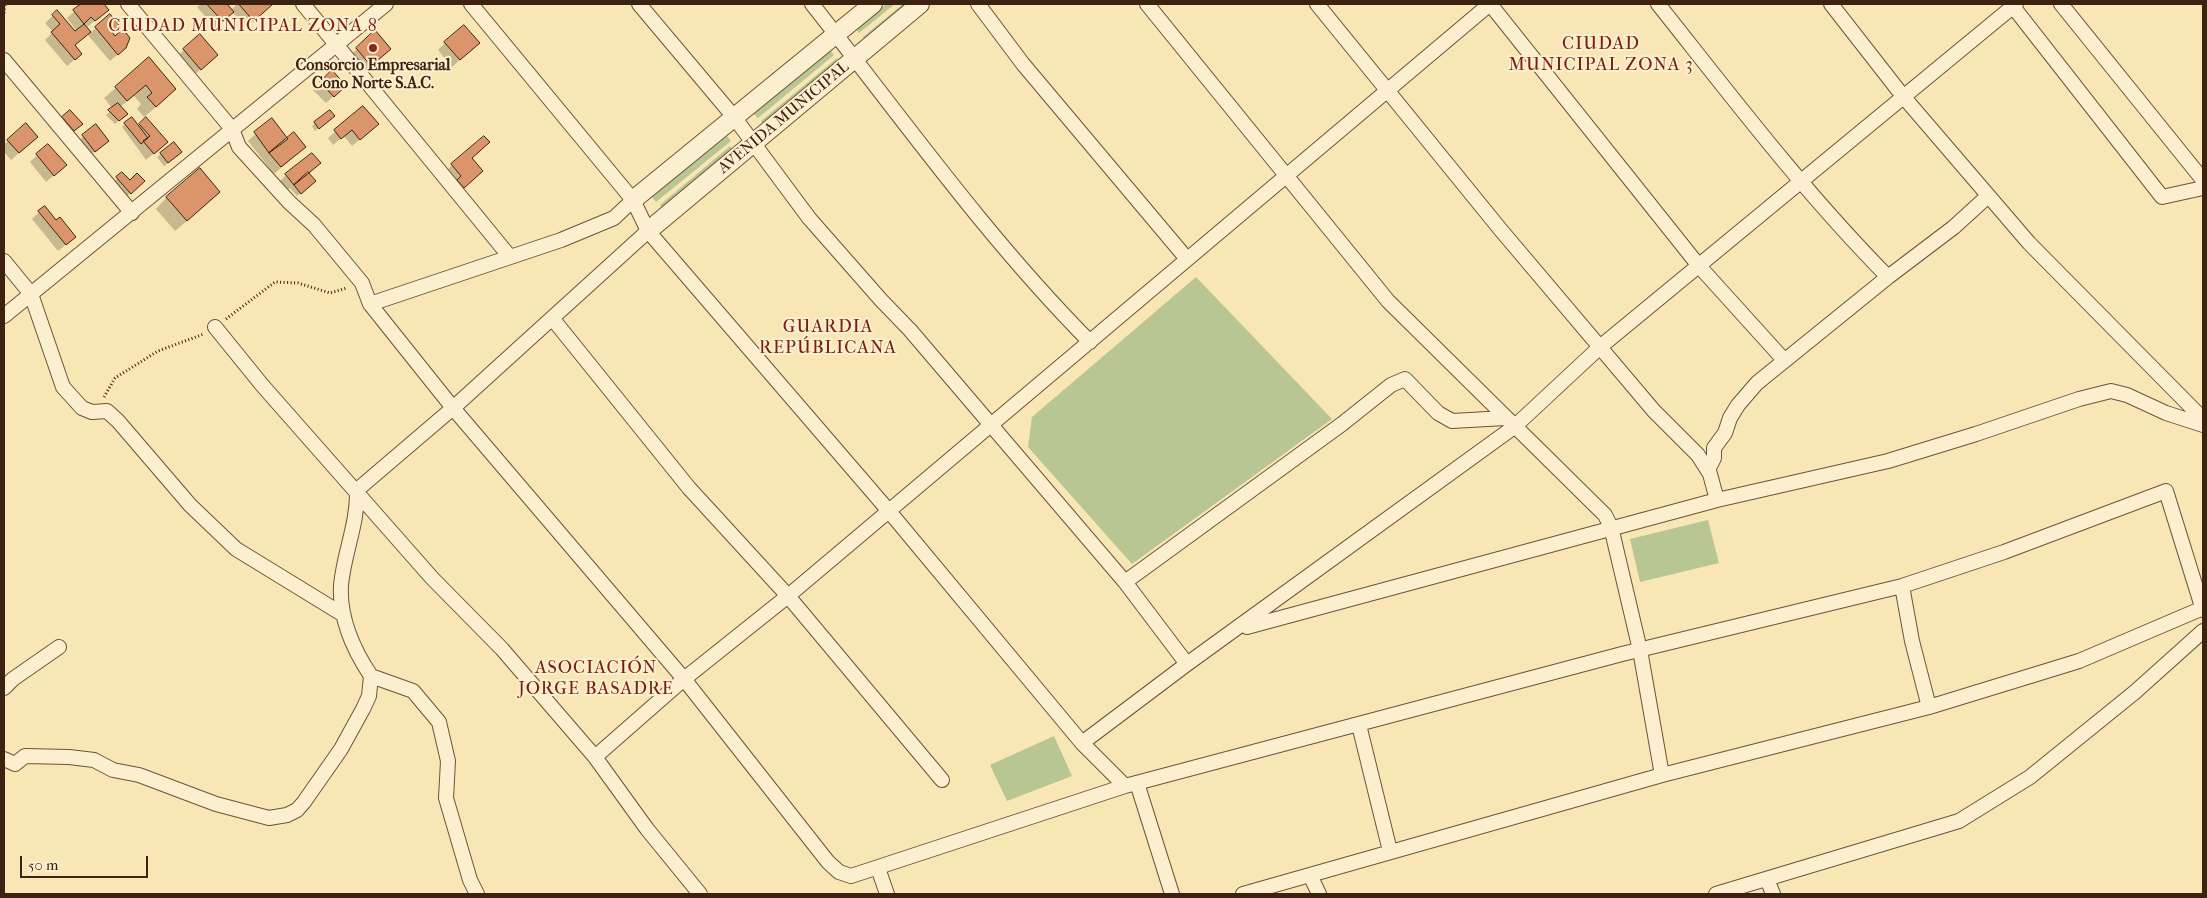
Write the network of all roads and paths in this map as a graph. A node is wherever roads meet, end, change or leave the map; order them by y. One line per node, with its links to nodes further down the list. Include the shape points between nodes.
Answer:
1 (5, 4): 18 (path)
2 (128, 4): 26 (street)
3 (303, 4): 20 (street)
4 (386, 4): 20 (street)
5 (471, 4): 33 (street)
6 (639, 4): 25 (street)
7 (812, 4): 19 (street)
8 (873, 4): 19 (street, AVENIDA MUNICIPAL)
9 (920, 4): 21 (street, AVENIDA MUNICIPAL)
10 (978, 4): 37 (street, via 1023,64)
11 (1147, 4): 28 (street)
12 (1317, 4): 23 (street)
13 (1490, 4): 23 (street); 39 (street)
14 (1658, 4): 30 (street)
15 (1831, 4): 24 (street)
16 (2013, 4): 24 (street); 31 (street, via 2162,197)
17 (2061, 4): 29 (street)
18 (4, 13)
19 (837, 34): 21 (street); 25 (street, AVENIDA MUNICIPAL)
20 (336, 43): 26 (street); 36 (street)
21 (856, 58): 27 (street, AVENIDA MUNICIPAL); 46 (street, via 924,150 997,239)
22 (4, 60): 34 (street)
23 (1387, 90): 28 (street); 47 (street)
24 (1902, 95): 30 (street); 32 (street)
25 (734, 117): 27 (street); 33 (street, AVENIDA MUNICIPAL)
26 (232, 129): 34 (street); 42 (street, via 239,147 314,225 362,283)
27 (754, 143): 35 (street, AVENIDA MUNICIPAL); 52 (street, via 809,218)
28 (1286, 176): 37 (street); 51 (street, via 1388,300)
29 (2203, 180)
30 (1800, 182): 39 (street); 40 (street)
31 (2203, 188)
32 (1988, 196): 40 (street, via 1954,227); 50 (street, via 2029,243)
33 (633, 200): 35 (street); 36 (street, via 614,218)
34 (132, 213): 41 (street)
35 (648, 231): 44 (street); 57 (street)
36 (510, 257): 42 (street)
37 (1187, 259): 46 (street)
38 (4, 261): 41 (street)
39 (1699, 266): 47 (street); 48 (street)
40 (1888, 276): 48 (street)
41 (31, 294): 43 (street); 63 (street, via 57,373 72,399 82,408 92,412 107,411 118,420 190,505 236,549)
42 (370, 304): 49 (street)
43 (4, 316)
44 (552, 318): 49 (street); 61 (street, via 690,488)
45 (215, 327): 55 (street, via 262,385)
46 (1090, 342): 52 (street)
47 (1600, 347): 51 (street); 54 (street)
48 (1784, 360): 54 (street, via 1738,405 1726,433 1714,448 1714,458)
49 (453, 408): 55 (street); 70 (street)
50 (2200, 411)
51 (1510, 422): 58 (street, via 1605,515); 59 (street, via 1452,421 1438,413 1405,379 1391,384 1342,424); 64 (street)
52 (991, 425): 57 (street); 59 (street)
53 (2203, 425): 56 (street, via 2127,394 2111,391 1888,461)
54 (1708, 470): 56 (street)
55 (357, 490): 63 (street, via 357,509 341,585); 75 (street, via 432,578 502,649)
56 (1717, 500): 58 (street)
57 (888, 510): 61 (street); 74 (street)
58 (1611, 527): 64 (street); 67 (street)
59 (1125, 582): 68 (street)
60 (1902, 586): 62 (street, via 2004,552 2166,491); 67 (street); 72 (street)
61 (788, 596): 70 (street); 78 (street)
62 (2203, 608): 72 (street, via 2079,661)
63 (342, 614): 69 (street, via 357,653)
64 (1236, 630): 68 (street)
65 (2203, 631): 83 (street, via 2030,778 1959,821)
66 (59, 647): 71 (street)
67 (1640, 650): 73 (street); 77 (street)
68 (1187, 664): 74 (street)
69 (371, 676): 76 (street, via 369,696 341,749 304,802 287,815 269,818 216,804 113,770 94,760 25,756 15,764); 84 (street, via 413,690 439,722 448,761 446,798 470,880)
70 (684, 679): 75 (street); 81 (street, via 828,862 839,872 851,876)
71 (4, 688)
72 (1929, 707): 77 (street)
73 (1359, 725): 79 (street); 80 (street)
74 (1082, 743): 79 (street)
75 (595, 757): 85 (street)
76 (4, 759)
77 (1662, 775): 80 (street)
78 (942, 780)
79 (1131, 785): 81 (street); 87 (street)
80 (1390, 851): 82 (street)
81 (878, 868): 86 (street)
82 (1310, 875): 88 (street); 89 (street)
83 (1767, 880): 90 (street); 91 (street)
84 (478, 894)
85 (700, 894)
86 (887, 894)
87 (1172, 894)
88 (1243, 894)
89 (1319, 894)
90 (1716, 894)
91 (1773, 894)

